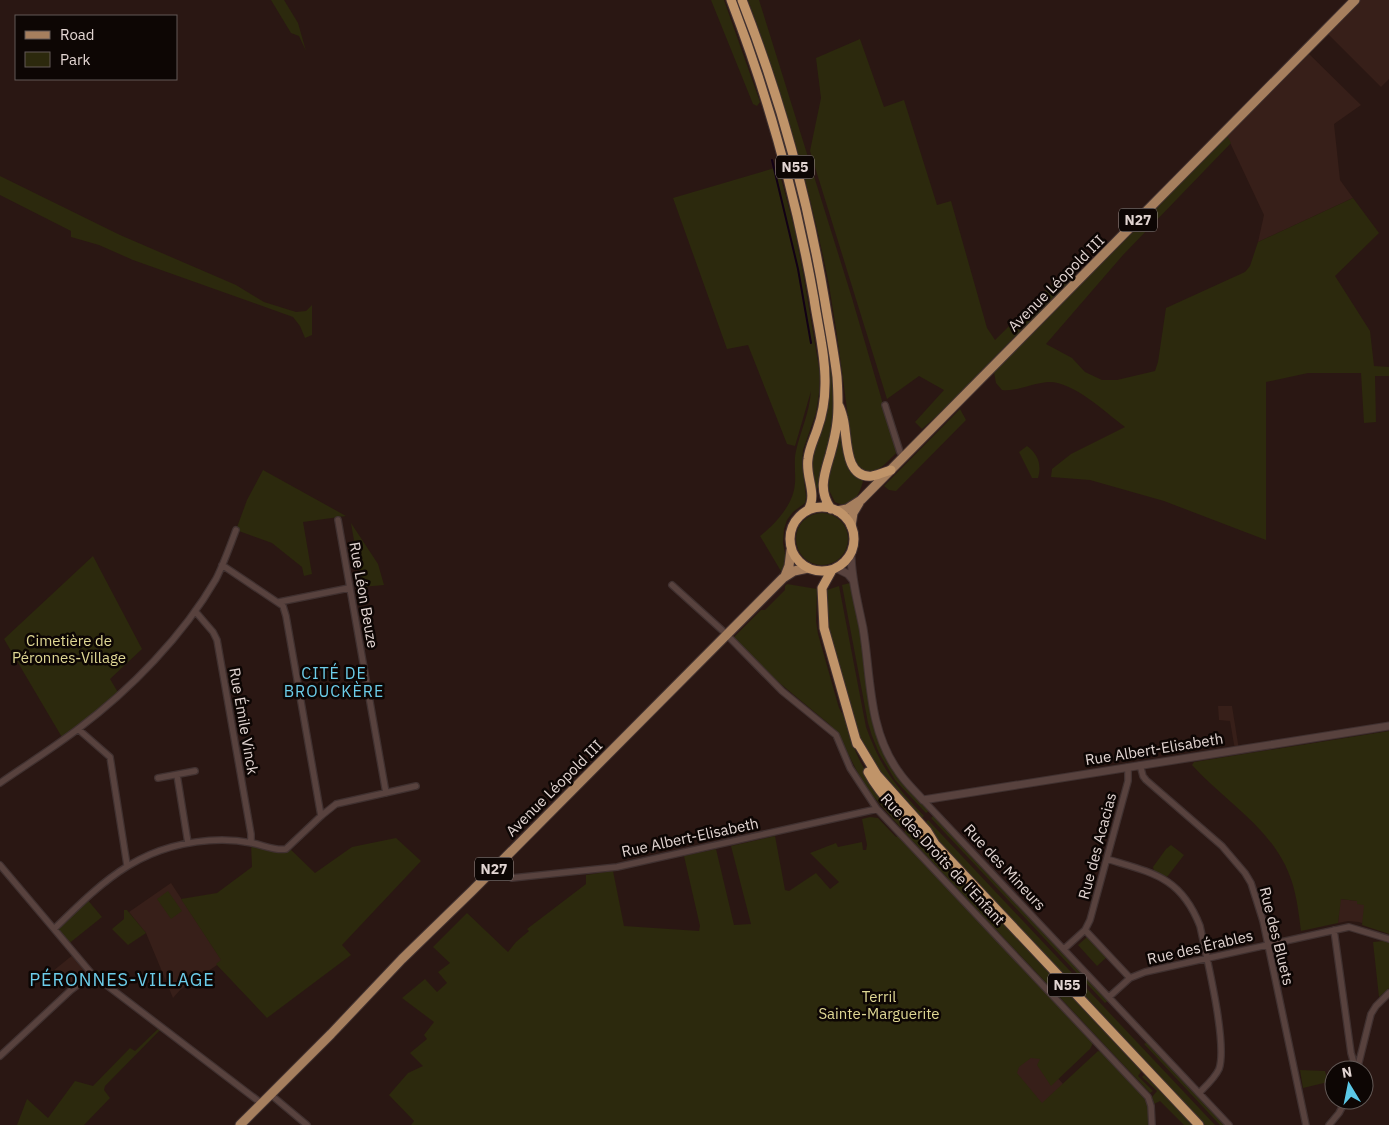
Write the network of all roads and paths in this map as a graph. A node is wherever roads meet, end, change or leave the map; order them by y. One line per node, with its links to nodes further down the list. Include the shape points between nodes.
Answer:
1 (730, 0): 9 (highway, N55, via 788,181 810,278 823,358 824,397 807,462 812,495)
2 (742, 0): 4 (highway, N55, via 766,66 810,223 831,338)
3 (1355, 0): 6 (main road, Avenue Léopold III / N27)
4 (838, 404): 7 (highway, via 854,469 872,476); 10 (highway, N55, via 834,440 823,480 824,496)
5 (885, 405): 6 (street)
6 (904, 458): 7 (main road, Avenue Léopold III / N27)
7 (891, 470): 8 (main road, Avenue Léopold III / N27)
8 (861, 500): 10 (main road, Avenue Léopold III / N27, via 847,509); 12 (main road, Avenue Léopold III / N27, via 853,513)
9 (808, 510): 10 (highway, N27, via 823,507); 14 (highway, N27, via 794,523 790,532)
10 (834, 510): 12 (highway, via 843,515)
11 (338, 520): 22 (street, Rue Léon Beuze)
12 (851, 526): 15 (highway, N27, via 854,539)
13 (236, 530): 16 (street)
14 (791, 550): 17 (highway); 19 (main road, Avenue Léopold III / N27)
15 (851, 552): 18 (highway); 20 (street, Rue des Mineurs)
16 (222, 565): 24 (street); 25 (street)
17 (809, 569): 18 (highway, N27); 19 (main road, Avenue Léopold III / N27, via 794,570); 23 (highway, N55)
18 (834, 569): 20 (street, via 848,574); 23 (highway)
19 (783, 578): 26 (main road, Avenue Léopold III / N27)
20 (853, 580): 37 (street, Rue des Mineurs, via 878,730 897,770)
21 (672, 585): 26 (street, Rue des Droits de l'Enfant)
22 (349, 588): 24 (street); 36 (street, Rue Léon Beuze)
23 (822, 588): 69 (highway, N55, via 824,628 856,740 877,775 935,844)
24 (279, 602): 39 (street, via 284,606 286,616)
25 (195, 611): 28 (street, via 140,675); 41 (street, Rue Émile Vinck, via 217,640)
26 (726, 634): 38 (street, Rue des Droits de l'Enfant, via 782,692 836,735 850,768); 42 (main road, Avenue Léopold III / N27)
27 (1389, 726): 29 (street, Rue Albert-Elisabeth)
28 (78, 729): 34 (street); 45 (street, via 110,757)
29 (1140, 765): 30 (street, Rue Albert-Elisabeth); 52 (street, Rue des Bluets, via 1148,782 1222,846 1245,873 1256,895)
30 (1128, 767): 37 (street, Rue Albert-Elisabeth); 43 (street, Rue des Acacias, via 1128,781)
31 (195, 771): 32 (street)
32 (176, 775): 33 (street); 40 (street)
33 (158, 778)
34 (0, 782)
35 (416, 786): 36 (street)
36 (386, 793): 39 (street, via 339,803)
37 (923, 800): 53 (street, Rue des Mineurs)
38 (877, 809): 47 (street, Rue Albert-Elisabeth, via 617,867); 68 (street, Rue des Droits de l'Enfant, via 1148,1097)
39 (321, 816): 41 (street, via 286,849)
40 (188, 843): 41 (street, via 223,840); 45 (street)
41 (251, 843)
42 (504, 859): 46 (main road, Avenue Léopold III / N27); 47 (street)
43 (1107, 859): 49 (street, Rue des Acacias); 54 (street, via 1165,879 1182,894 1196,915)
44 (0, 865): 48 (street)
45 (127, 865): 48 (street, via 98,886)
46 (490, 873): 47 (street, Rue Albert-Elisabeth); 63 (main road, Avenue Léopold III / N27)
47 (508, 876)
48 (54, 929): 55 (street)
49 (1085, 930): 53 (street); 56 (street)
50 (1334, 930): 51 (street, Rue des Érables, via 1349,927); 52 (street, Rue des Érables); 60 (street)
51 (1389, 939)
52 (1268, 944): 54 (street, Rue des Érables); 71 (street, Rue des Bluets)
53 (1064, 949): 58 (street, Rue des Mineurs)
54 (1207, 958): 56 (street, Rue des Érables); 62 (street, via 1219,1024 1220,1062 1215,1075)
55 (92, 974): 59 (street); 64 (street)
56 (1130, 978): 58 (street)
57 (1389, 993): 61 (street, via 1372,1014)
58 (1109, 997): 62 (street, Rue des Mineurs)
59 (0, 1056)
60 (1353, 1060)
61 (1359, 1060)
62 (1199, 1093): 70 (street, Rue des Mineurs)
63 (270, 1094): 64 (main road, Avenue Léopold III / N27); 67 (street)
64 (262, 1103): 66 (main road, Avenue Léopold III / N27)
65 (1341, 1110): 72 (street)
66 (240, 1125)
67 (307, 1125)
68 (1152, 1125)
69 (1199, 1125)
70 (1229, 1125)
71 (1306, 1125)
72 (1329, 1125)

